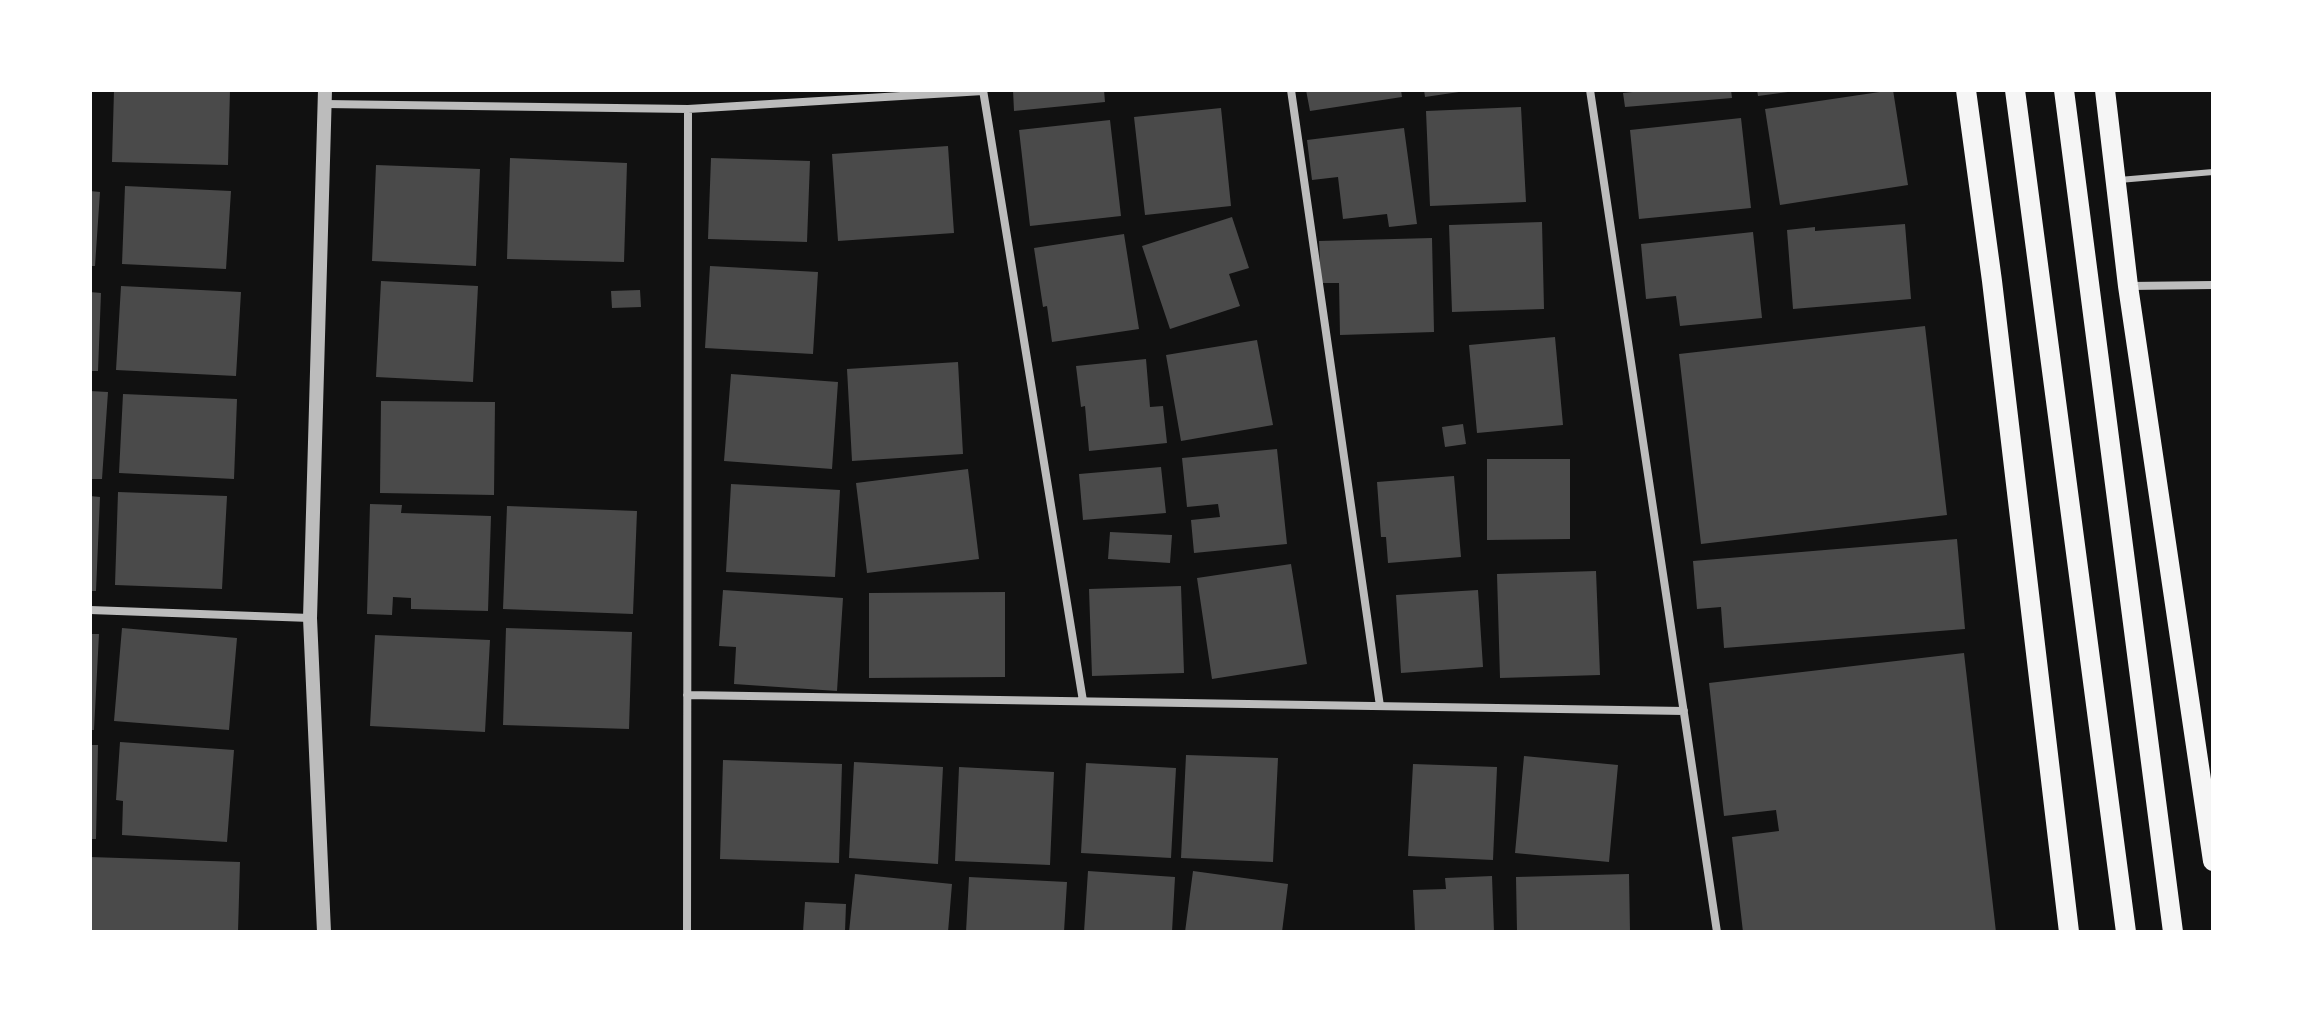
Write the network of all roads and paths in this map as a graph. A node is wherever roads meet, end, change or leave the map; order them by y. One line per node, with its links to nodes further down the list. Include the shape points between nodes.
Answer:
1 (1291, 90): 18 (street)
2 (1590, 90): 19 (street)
3 (1966, 90): 25 (main road)
4 (2015, 90): 26 (main road)
5 (2064, 90): 27 (main road)
6 (2105, 90): 11 (main road)
7 (983, 91): 9 (street); 17 (street)
8 (325, 97): 9 (street); 15 (street)
9 (688, 109): 16 (street)
10 (2213, 172): 11 (lane)
11 (2116, 180): 13 (main road)
12 (2213, 285): 13 (street)
13 (2128, 286): 20 (main road)
14 (90, 610): 15 (street)
15 (310, 618): 22 (street)
16 (687, 695): 17 (street); 23 (street)
17 (1083, 701): 18 (street)
18 (1380, 706): 19 (street)
19 (1684, 711): 24 (street)
20 (2210, 814): 21 (main road)
21 (2213, 861)
22 (324, 932)
23 (687, 932)
24 (1717, 932)
25 (2069, 932)
26 (2126, 932)
27 (2173, 932)

